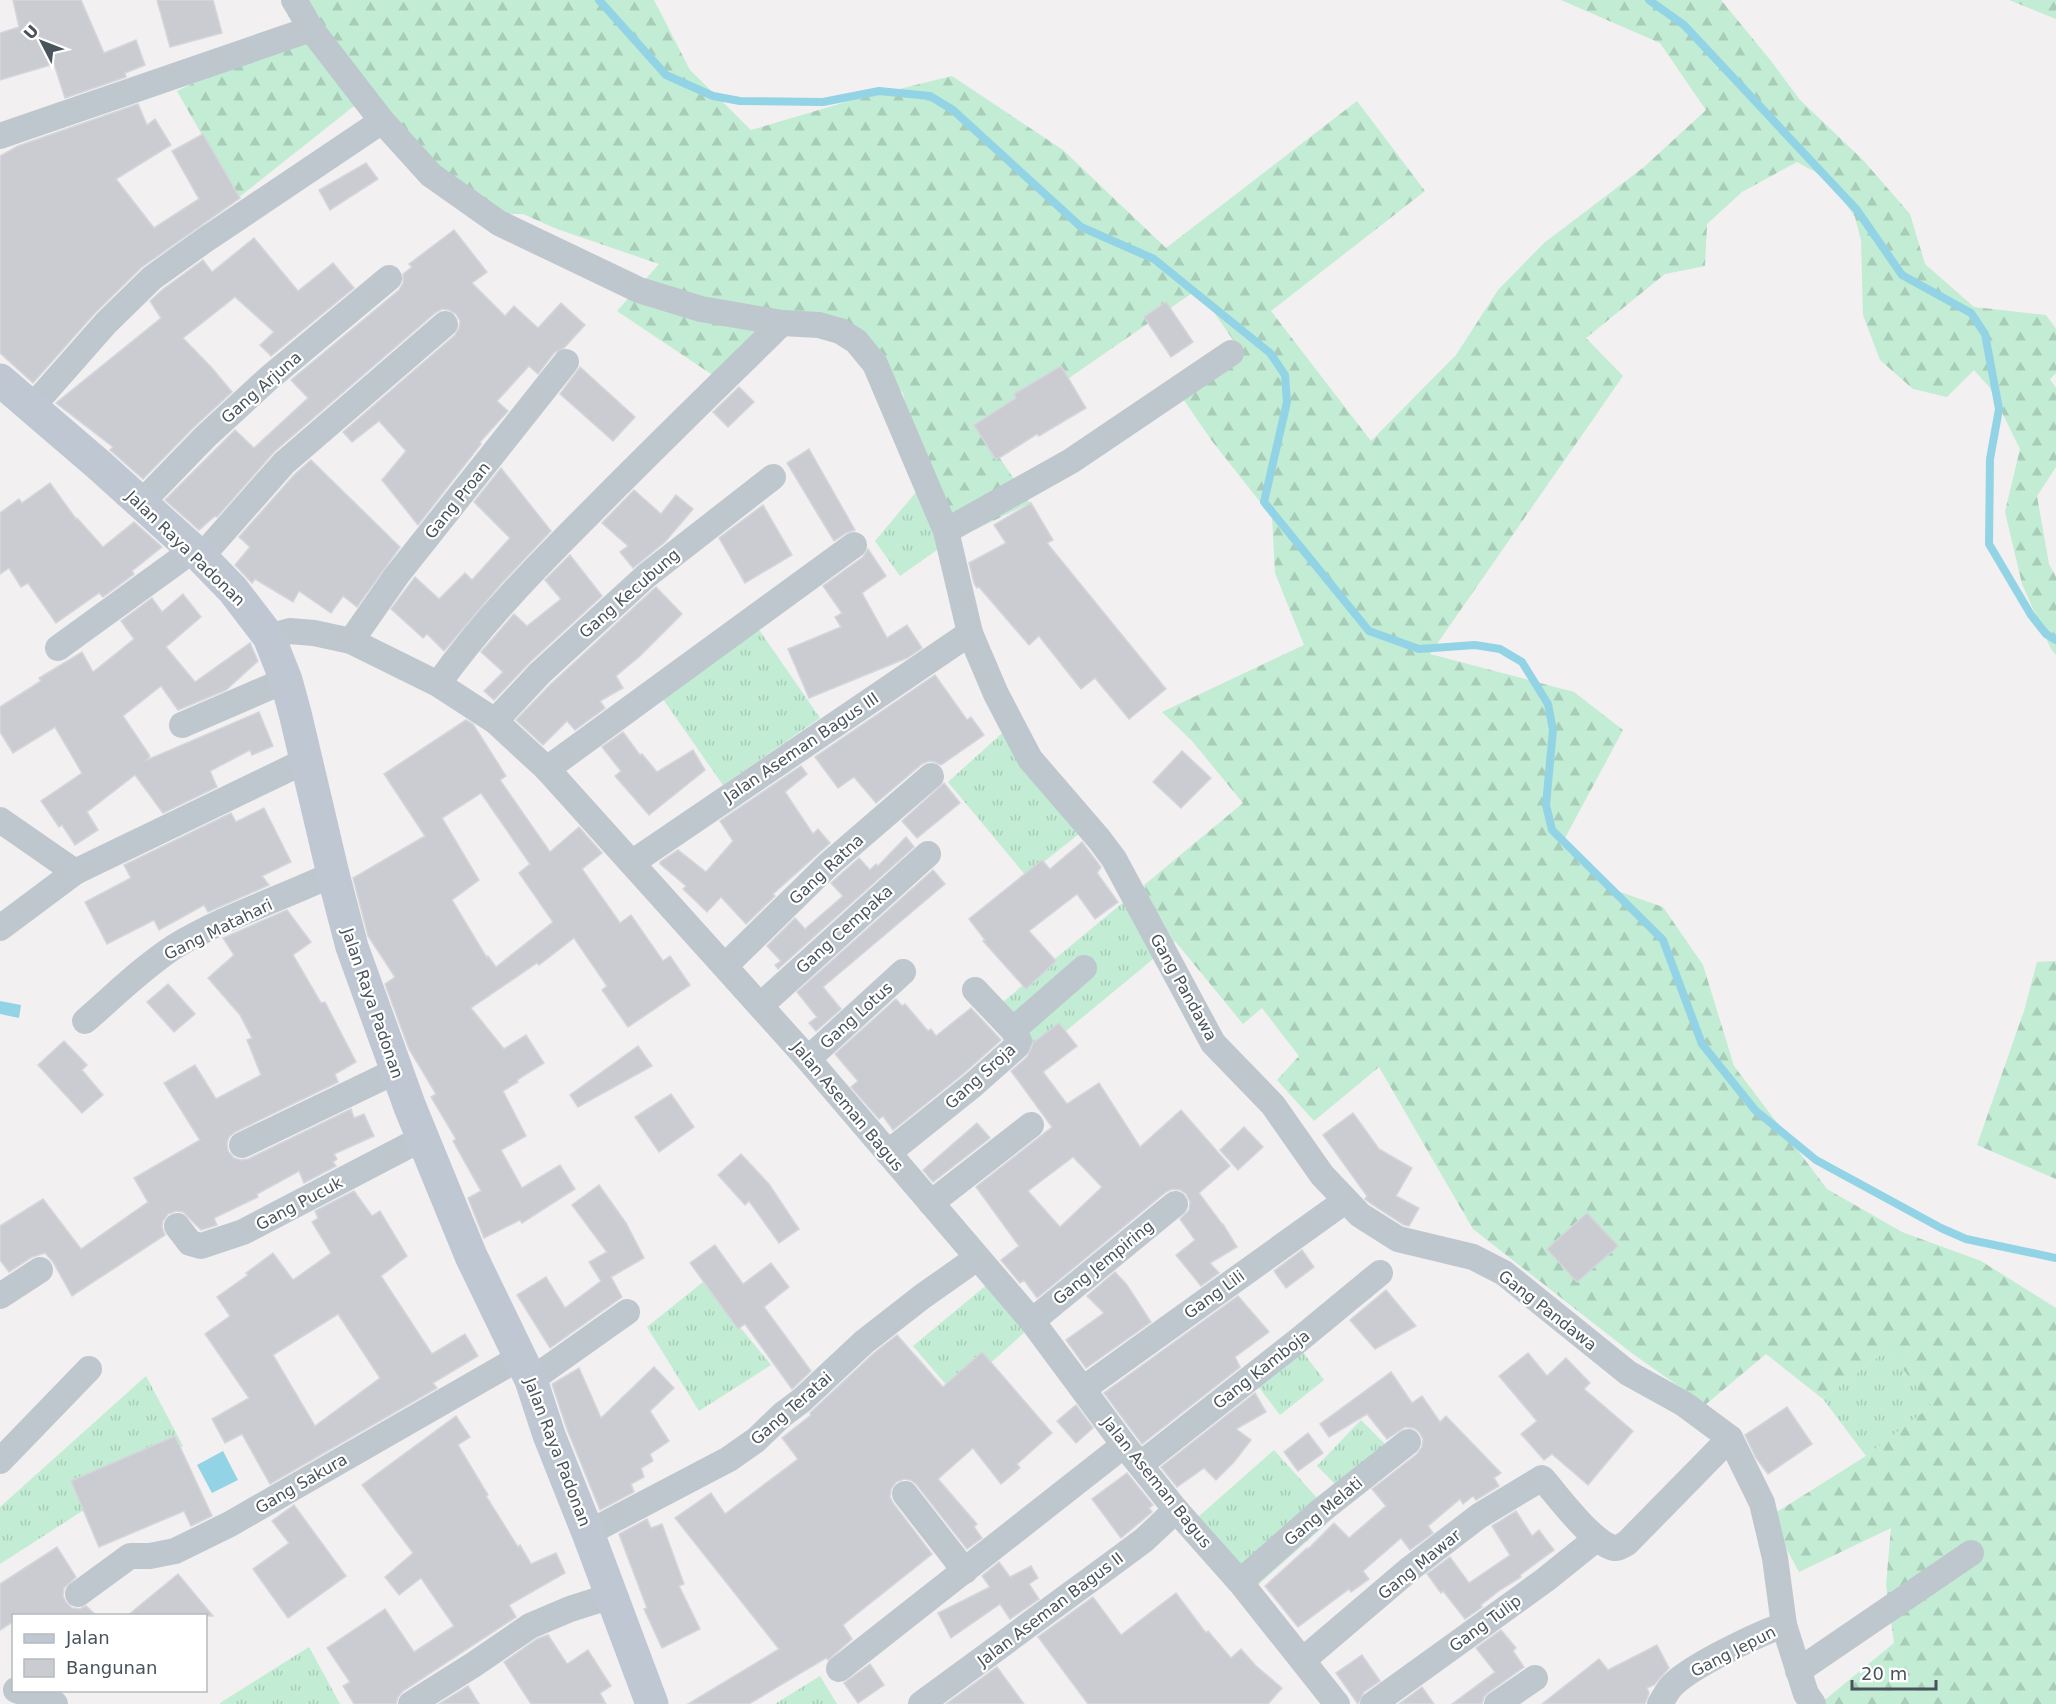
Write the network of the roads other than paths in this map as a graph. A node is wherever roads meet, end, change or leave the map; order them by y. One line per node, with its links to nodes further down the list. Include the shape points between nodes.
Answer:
1 (294, 0): 2 (street, Gang Pandawa)
2 (311, 29): 3 (street, Gang Pandawa); 4 (street)
3 (382, 121): 6 (street, Gang Pandawa, via 431,175 499,223 639,290 701,309); 11 (street, via 152,278 106,323)
4 (0, 136)
5 (389, 278): 13 (street, Gang Arjuna, via 269,378)
6 (782, 323): 14 (street, Gang Pandawa, via 819,325 840,331 856,341 875,364); 22 (street, via 507,598 466,644)
7 (446, 324): 16 (street, via 284,463)
8 (1231, 353): 14 (street, via 1071,461)
9 (566, 362): 19 (street, Gang Proan, via 397,575)
10 (0, 380): 11 (main road, Jalan Raya Padonan)
11 (32, 407): 13 (main road, Jalan Raya Padonan)
12 (773, 477): 23 (street, Gang Kecubung, via 646,576 552,662)
13 (141, 503): 16 (main road, Jalan Raya Padonan)
14 (946, 531): 17 (street, Gang Pandawa)
15 (854, 545): 26 (street)
16 (197, 554): 18 (main road, Jalan Raya Padonan, via 233,590); 20 (street)
17 (970, 633): 30 (street, Jalan Aseman Bagus III); 47 (street, Gang Pandawa, via 1030,759 1114,859 1213,1043 1273,1105)
18 (269, 637): 19 (street, Jalan Aseman Bagus, via 290,631); 21 (main road, Jalan Raya Padonan)
19 (351, 640): 22 (street, Jalan Aseman Bagus)
20 (58, 648)
21 (286, 680): 24 (street); 25 (main road, Jalan Raya Padonan)
22 (438, 684): 23 (street, Jalan Aseman Bagus)
23 (495, 721): 26 (street, Jalan Aseman Bagus)
24 (182, 725)
25 (307, 760): 31 (street); 32 (main road, Jalan Raya Padonan)
26 (547, 768): 30 (street, Jalan Aseman Bagus)
27 (931, 776): 34 (street, Gang Ratna, via 829,864)
28 (0, 820): 31 (street)
29 (928, 854): 38 (street, Gang Cempaka)
30 (633, 862): 34 (street, Jalan Aseman Bagus)
31 (75, 872): 33 (street)
32 (333, 874): 39 (street, Gang Matahari, via 175,946); 42 (main road, Jalan Raya Padonan, via 352,947)
33 (0, 928)
34 (726, 965): 38 (street, Jalan Aseman Bagus)
35 (1083, 968): 40 (street)
36 (903, 972): 41 (street, Gang Lotus)
37 (975, 990): 40 (street, Gang Sroja)
38 (761, 1005): 41 (street, Jalan Aseman Bagus)
39 (85, 1021)
40 (1013, 1030): 46 (street, Gang Sroja, via 1019,1041 1017,1046)
41 (808, 1059): 46 (street, Jalan Aseman Bagus)
42 (396, 1071): 44 (main road, Jalan Raya Padonan); 45 (street)
43 (1031, 1125): 48 (street)
44 (423, 1138): 50 (street, Gang Pucuk, via 243,1232 201,1246 190,1243); 58 (main road, Jalan Raya Padonan, via 471,1256)
45 (242, 1145)
46 (888, 1153): 48 (street, Jalan Aseman Bagus)
47 (1345, 1201): 59 (street, Gang Lili); 60 (street, Gang Pandawa, via 1398,1239 1473,1257 1504,1274 1628,1373 1684,1404)
48 (931, 1203): 51 (street, Jalan Aseman Bagus)
49 (1175, 1204): 56 (street, Gang Jempiring)
50 (177, 1226)
51 (977, 1258): 56 (street, Jalan Aseman Bagus); 67 (street, Gang Teratai, via 864,1342 756,1440 729,1459)
52 (40, 1270): 54 (street)
53 (1380, 1272): 64 (street, Gang Kamboja)
54 (0, 1296)
55 (627, 1312): 58 (street, Gang Sakura)
56 (1032, 1321): 59 (street, Jalan Aseman Bagus)
57 (89, 1369): 63 (street)
58 (526, 1369): 67 (main road, Jalan Raya Padonan); 72 (street, Gang Sakura, via 176,1551 130,1556)
59 (1083, 1389): 62 (street, Jalan Aseman Bagus)
60 (1730, 1438): 68 (street, via 1627,1543 1614,1548); 74 (street, Gang Pandawa, via 1762,1503 1775,1558)
61 (1408, 1442): 71 (street, Gang Melati, via 1318,1513)
62 (1124, 1444): 64 (street, Jalan Aseman Bagus); 70 (street)
63 (0, 1461)
64 (1141, 1464): 66 (street, Jalan Aseman Bagus)
65 (905, 1494): 70 (street)
66 (1176, 1510): 71 (street, Jalan Aseman Bagus); 83 (street, Jalan Aseman Bagus II, via 1113,1563)
67 (588, 1533): 73 (main road, Jalan Raya Padonan)
68 (1596, 1539): 75 (street, Gang Mawar, via 1542,1478 1479,1516); 85 (street, Gang Tulip)
69 (1971, 1553): 77 (street)
70 (965, 1571): 76 (street)
71 (1240, 1582): 75 (street, Jalan Aseman Bagus)
72 (78, 1594)
73 (611, 1596): 81 (street, via 531,1626); 82 (main road, Jalan Raya Padonan)
74 (1784, 1625): 77 (street, Gang Pandawa); 87 (street, Gang Jepun, via 1683,1677 1668,1689)
75 (1303, 1660): 84 (street, Jalan Aseman Bagus)
76 (839, 1669)
77 (1798, 1671): 88 (street, Gang Pandawa)
78 (1535, 1678): 86 (street)
79 (21, 1692): 80 (street)
80 (55, 1704)
81 (411, 1704)
82 (652, 1704)
83 (921, 1704)
84 (1336, 1704)
85 (1373, 1704)
86 (1497, 1704)
87 (1660, 1704)
88 (1813, 1704)

